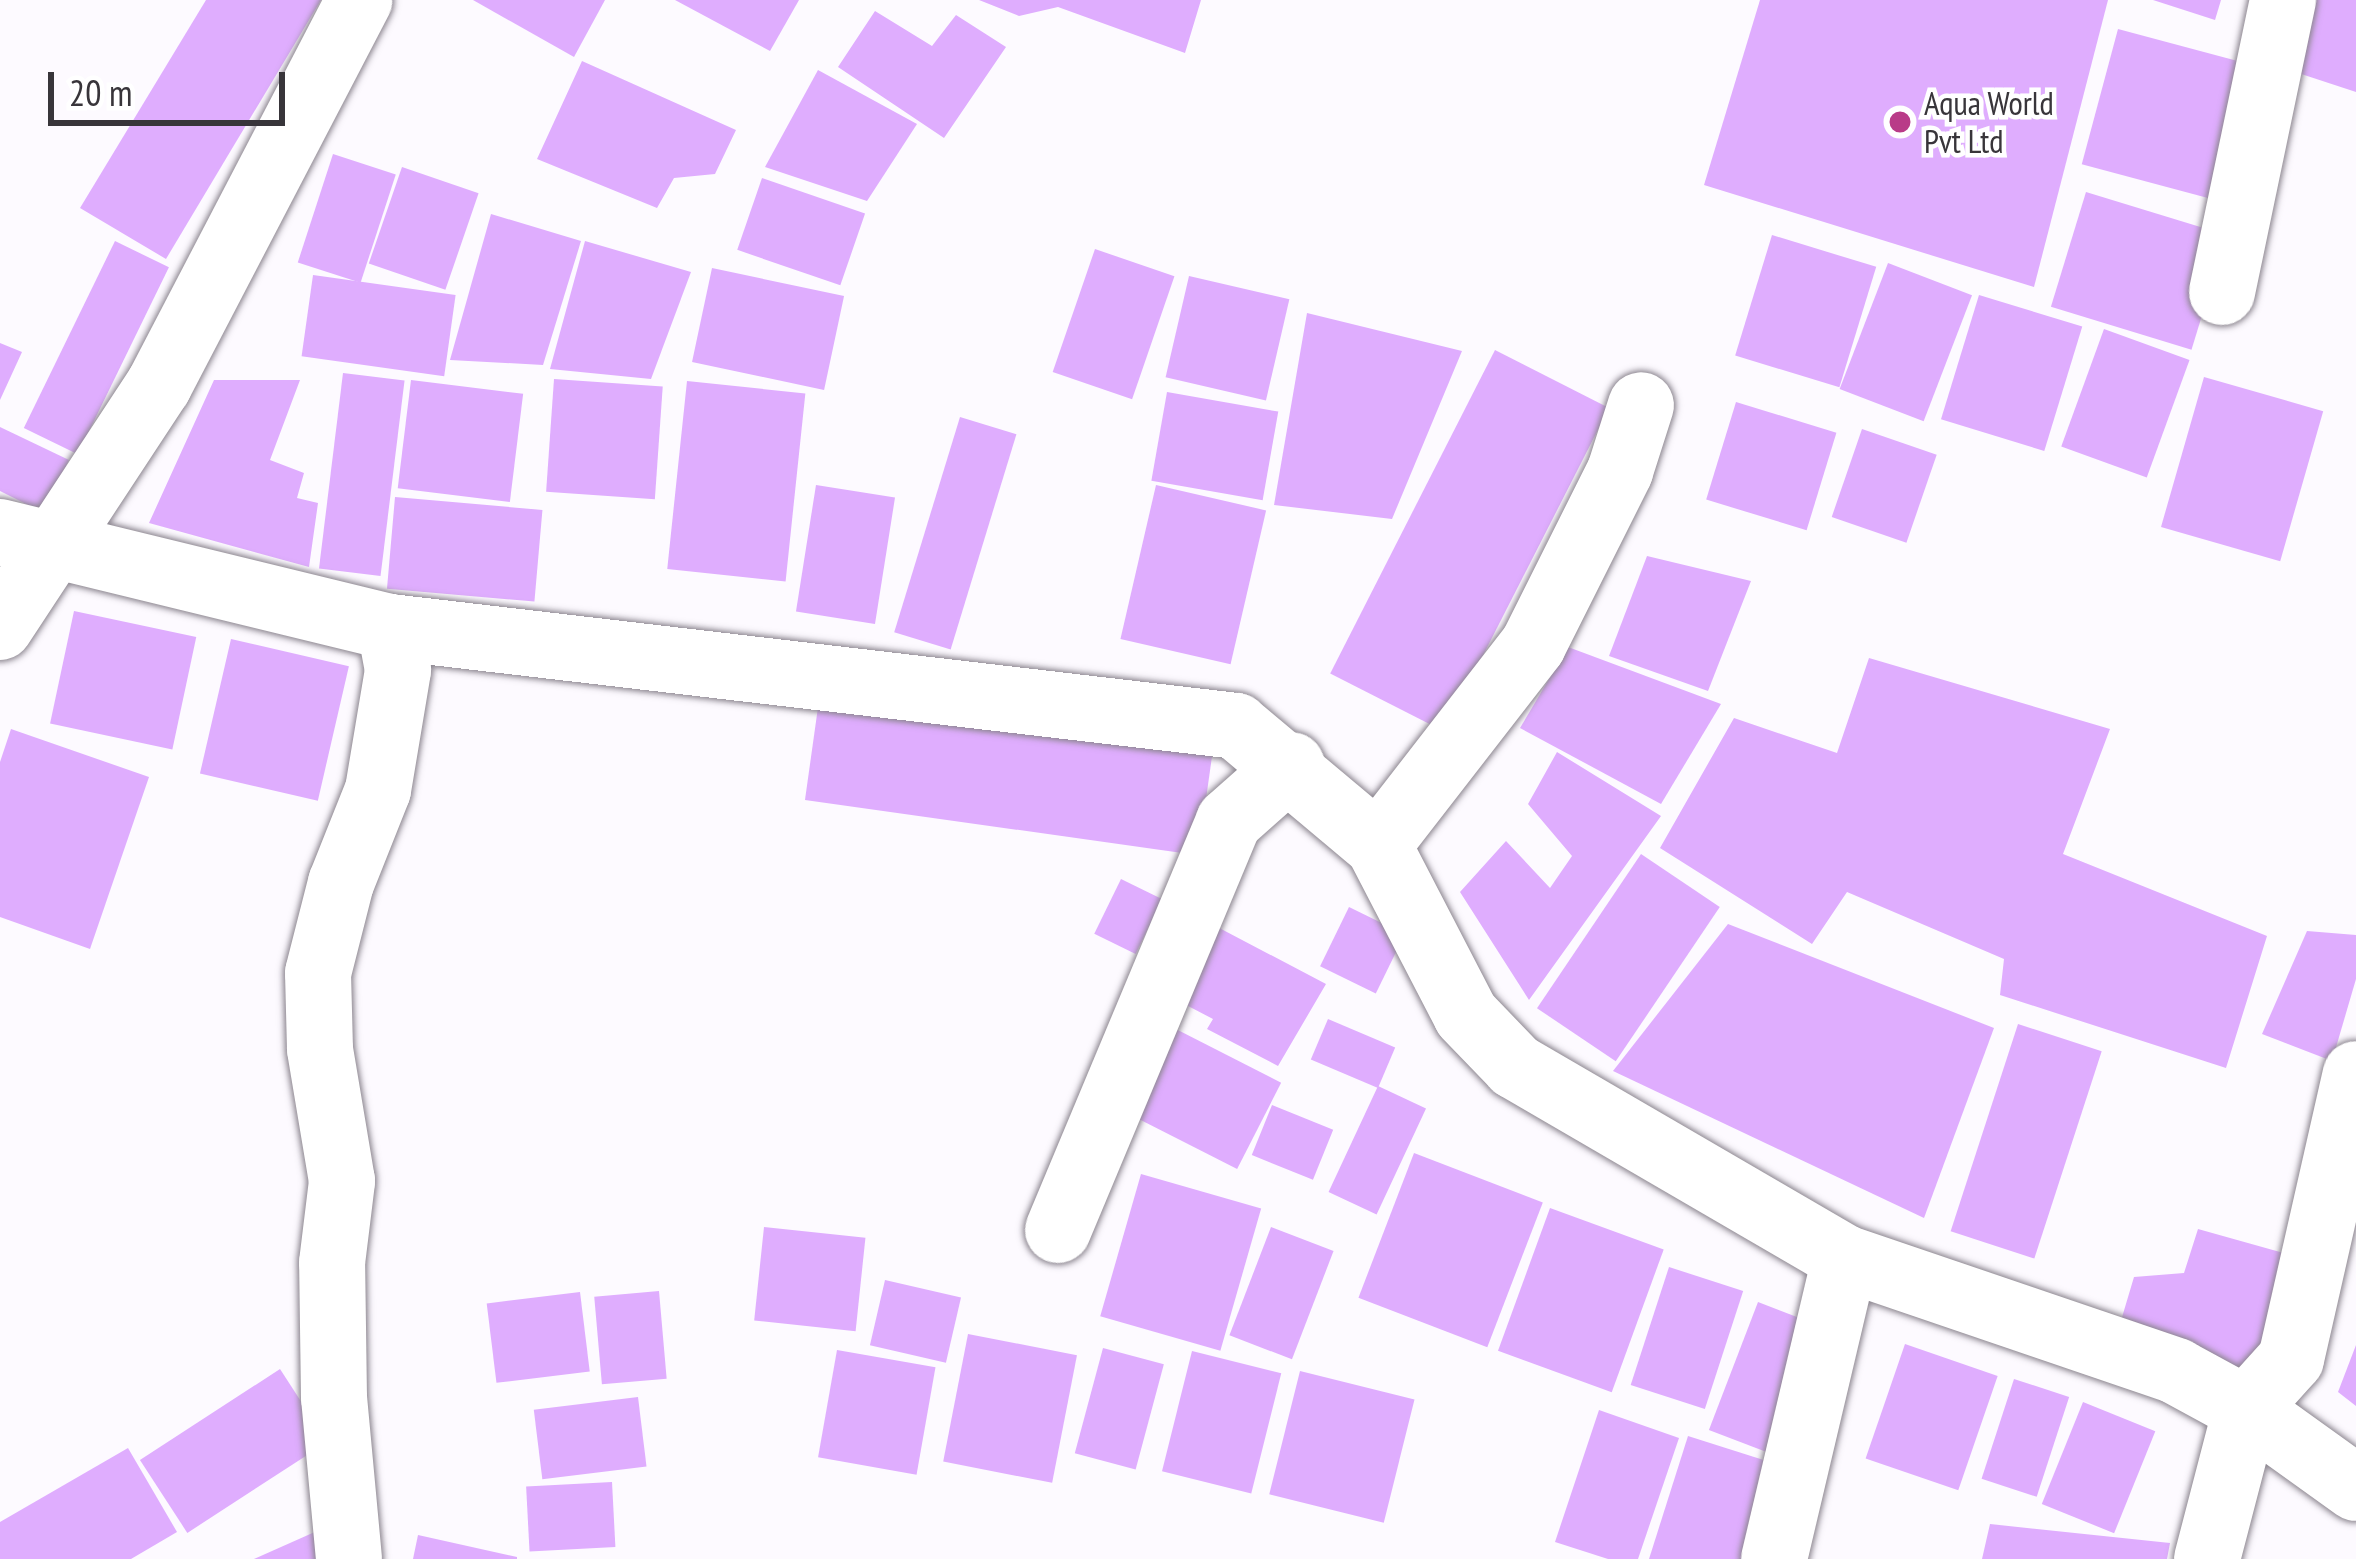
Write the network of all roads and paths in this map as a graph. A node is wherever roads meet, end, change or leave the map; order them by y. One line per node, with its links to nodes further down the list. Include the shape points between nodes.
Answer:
1 (359, 0): 5 (street, via 159,385)
2 (2282, 0): 3 (street)
3 (2222, 292)
4 (1641, 405): 9 (street, via 1620,471 1532,645)
5 (28, 541): 6 (street); 7 (street)
6 (390, 627): 8 (street, via 1235,725); 15 (street, via 398,670 379,790 341,883 318,973 320,1049 342,1181 332,1263 334,1398)
7 (0, 628)
8 (1292, 765): 9 (street); 11 (street, via 1228,821)
9 (1378, 845): 12 (street, via 1466,1015 1515,1066)
10 (2356, 1074): 13 (street, via 2291,1359)
11 (1058, 1230)
12 (1845, 1258): 13 (street, via 2176,1371); 16 (street)
13 (2246, 1409): 14 (street); 17 (street)
14 (2356, 1489)
15 (349, 1559)
16 (1774, 1559)
17 (2207, 1559)

